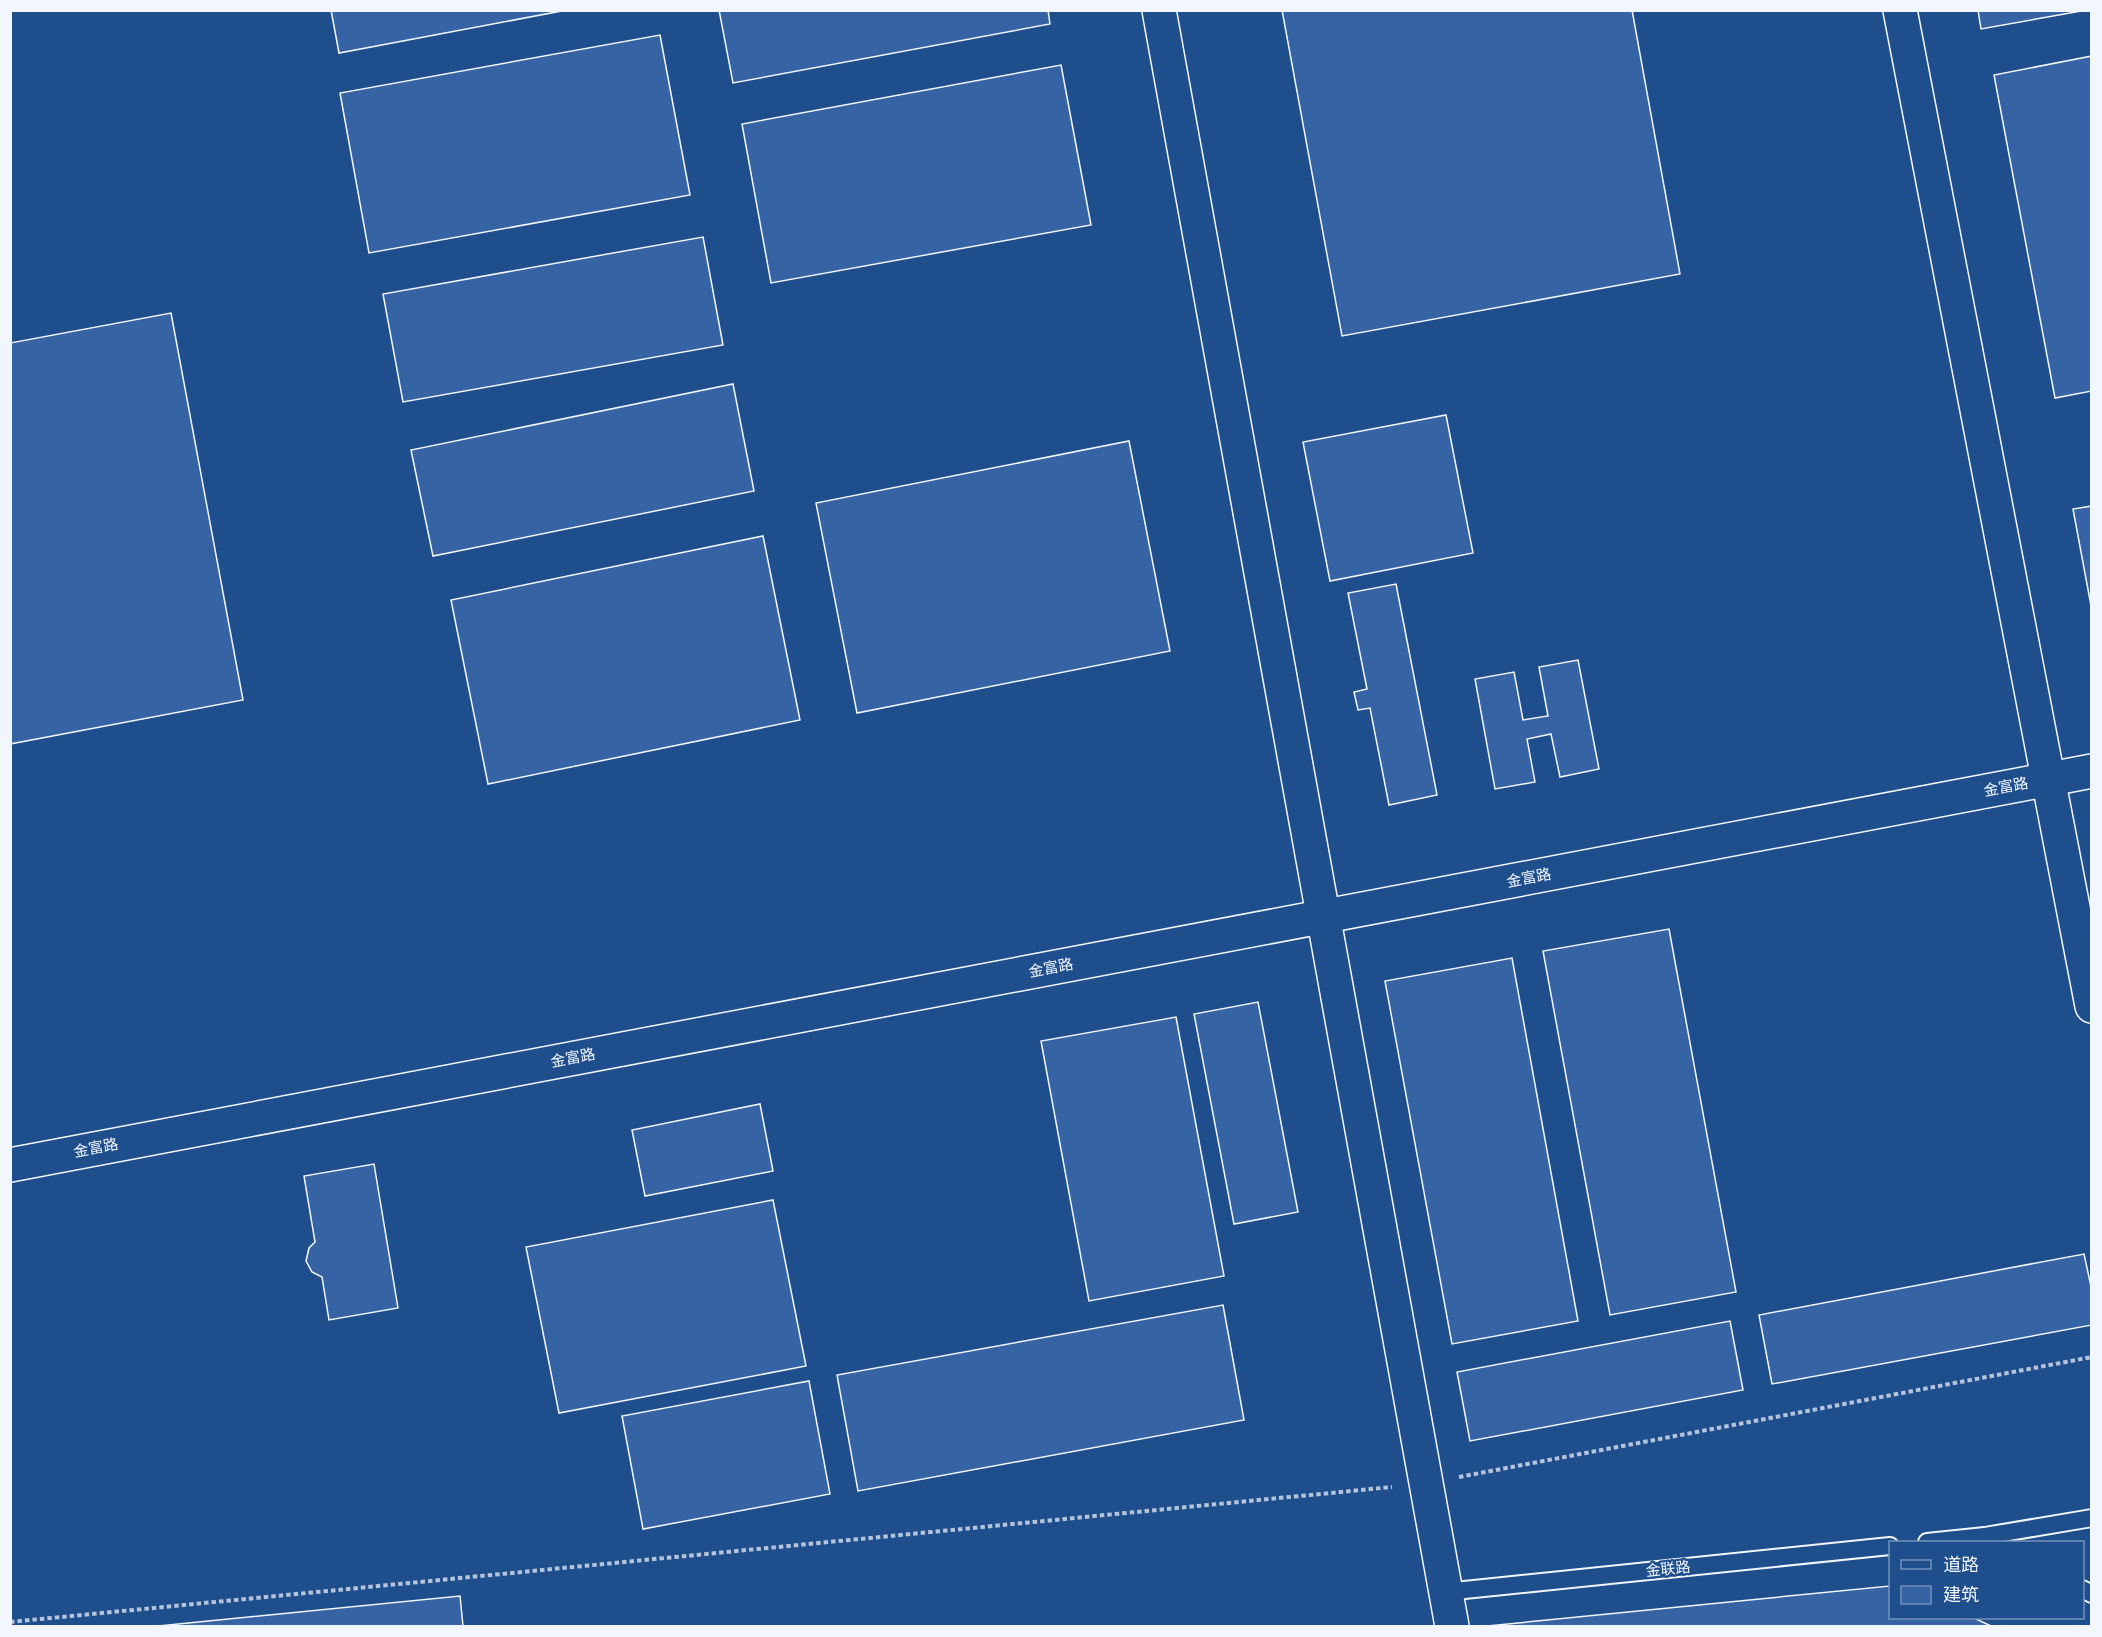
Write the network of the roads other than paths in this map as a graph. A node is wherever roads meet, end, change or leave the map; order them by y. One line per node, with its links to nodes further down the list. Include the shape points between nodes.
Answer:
1 (1159, 10): 5 (street)
2 (1900, 10): 4 (street)
3 (2091, 771): 4 (street, 金富路)
4 (2048, 779): 5 (street, 金富路); 6 (street)
5 (1323, 916): 7 (street, 金富路); 12 (street)
6 (2091, 1006)
7 (10, 1165)
8 (2091, 1518): 9 (lane)
9 (1990, 1539): 10 (lane)
10 (1948, 1541)
11 (1889, 1546): 12 (lane, 金联路)
12 (1445, 1592): 13 (street)
13 (1452, 1626)

